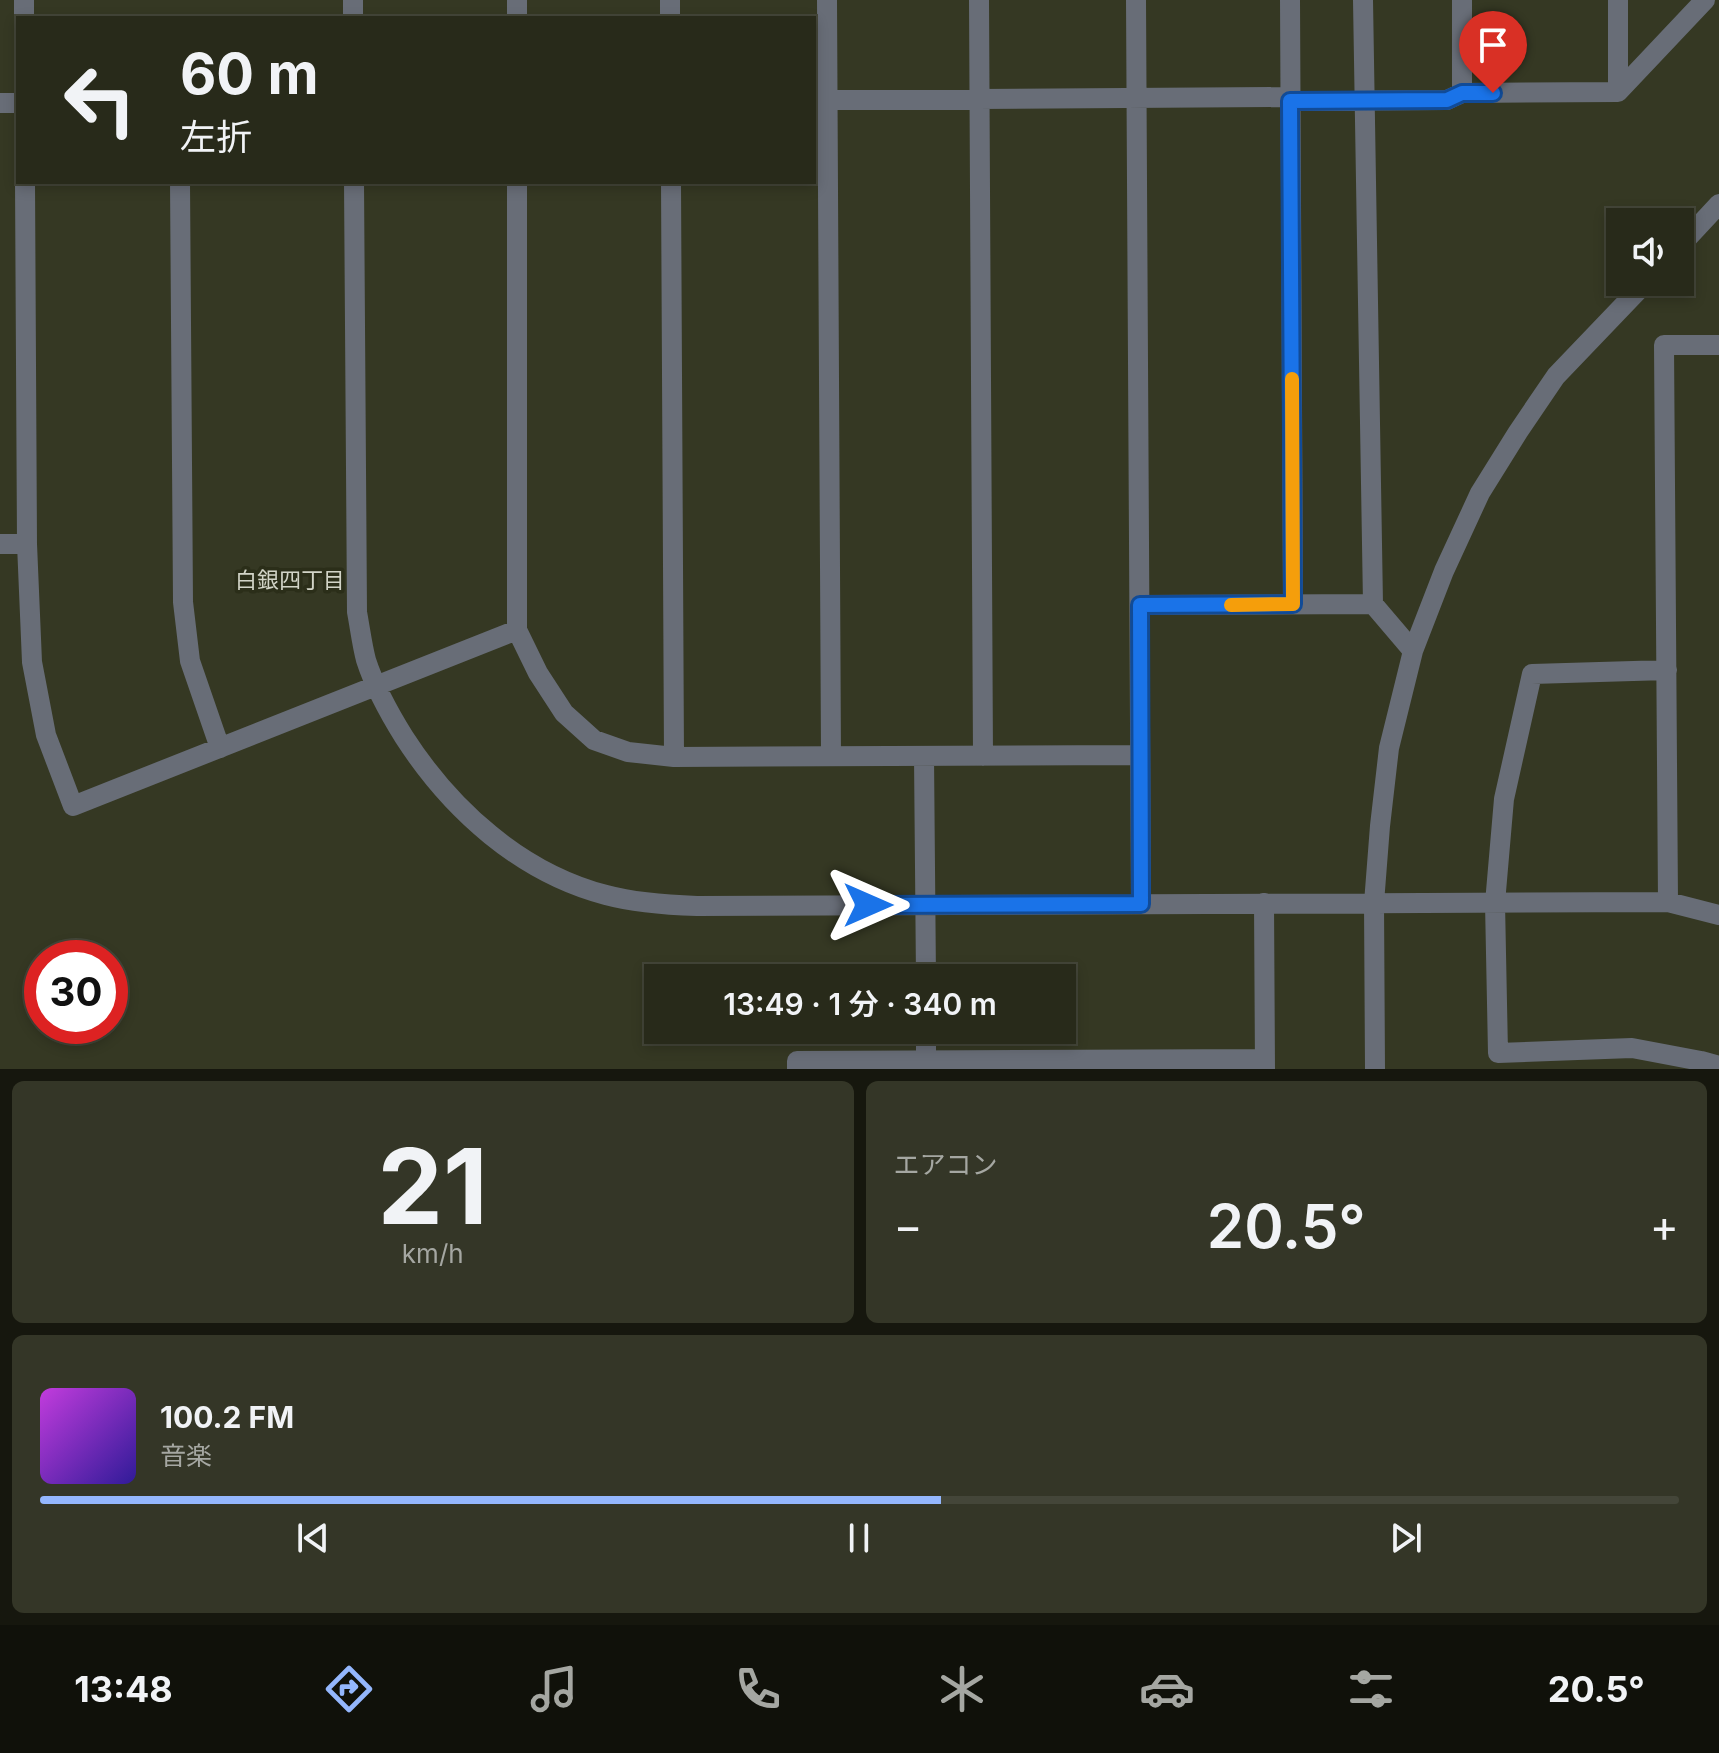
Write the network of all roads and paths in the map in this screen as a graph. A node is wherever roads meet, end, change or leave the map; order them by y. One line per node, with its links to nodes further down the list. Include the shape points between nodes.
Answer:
1 (827, 0): 14 (street)
2 (979, 0): 12 (street)
3 (1136, 0): 11 (street)
4 (1290, 0): 13 (street)
5 (1363, 0): 15 (street)
6 (1462, 0): 10 (street)
7 (1618, 0): 9 (street)
8 (1705, 0): 9 (street)
9 (1618, 92): 10 (street)
10 (1462, 93): 15 (street, via 1447,100)
11 (1137, 98): 12 (street); 13 (street); 29 (street)
12 (980, 99): 14 (street); 38 (street)
13 (1290, 99): 15 (street); 27 (street)
14 (821, 100): 36 (street)
15 (1363, 100): 28 (street)
16 (25, 184): 26 (street)
17 (180, 184): 34 (street, via 183,602 190,661)
18 (354, 184): 33 (street, via 357,612)
19 (517, 184): 30 (street)
20 (671, 184): 39 (street)
21 (1719, 204): 22 (street)
22 (1694, 231)
23 (1633, 296): 31 (street, via 1556,376 1480,493)
24 (1719, 345): 32 (street, via 1664,345)
25 (0, 544): 26 (street)
26 (27, 544): 34 (street, via 32,662 46,735 73,806)
27 (1293, 604): 28 (street); 29 (street)
28 (1373, 604): 31 (street)
29 (1140, 605): 35 (street)
30 (517, 630): 33 (street); 39 (street, via 564,713 594,740 628,752)
31 (1413, 651): 42 (street, via 1389,748)
32 (1667, 670): 40 (street); 43 (street, via 1532,674 1504,799)
33 (377, 686): 34 (street); 45 (street, via 440,788 501,844 565,880 654,904)
34 (220, 748)
35 (1140, 755): 38 (street); 44 (street)
36 (831, 756): 37 (street); 39 (street)
37 (924, 756): 38 (street); 45 (street)
38 (983, 756)
39 (674, 757)
40 (1668, 902): 43 (street); 46 (street)
41 (1264, 903): 42 (street); 44 (street); 50 (street)
42 (1374, 903): 43 (street); 53 (street)
43 (1495, 903): 51 (street, via 1498,1053 1632,1048)
44 (1141, 904): 45 (street)
45 (925, 905): 47 (street)
46 (1719, 915)
47 (926, 964)
48 (926, 1044): 49 (street)
49 (926, 1060): 50 (street); 52 (street, via 797,1061)
50 (1265, 1064)
51 (1719, 1066)
52 (797, 1069)
53 (1375, 1069)

